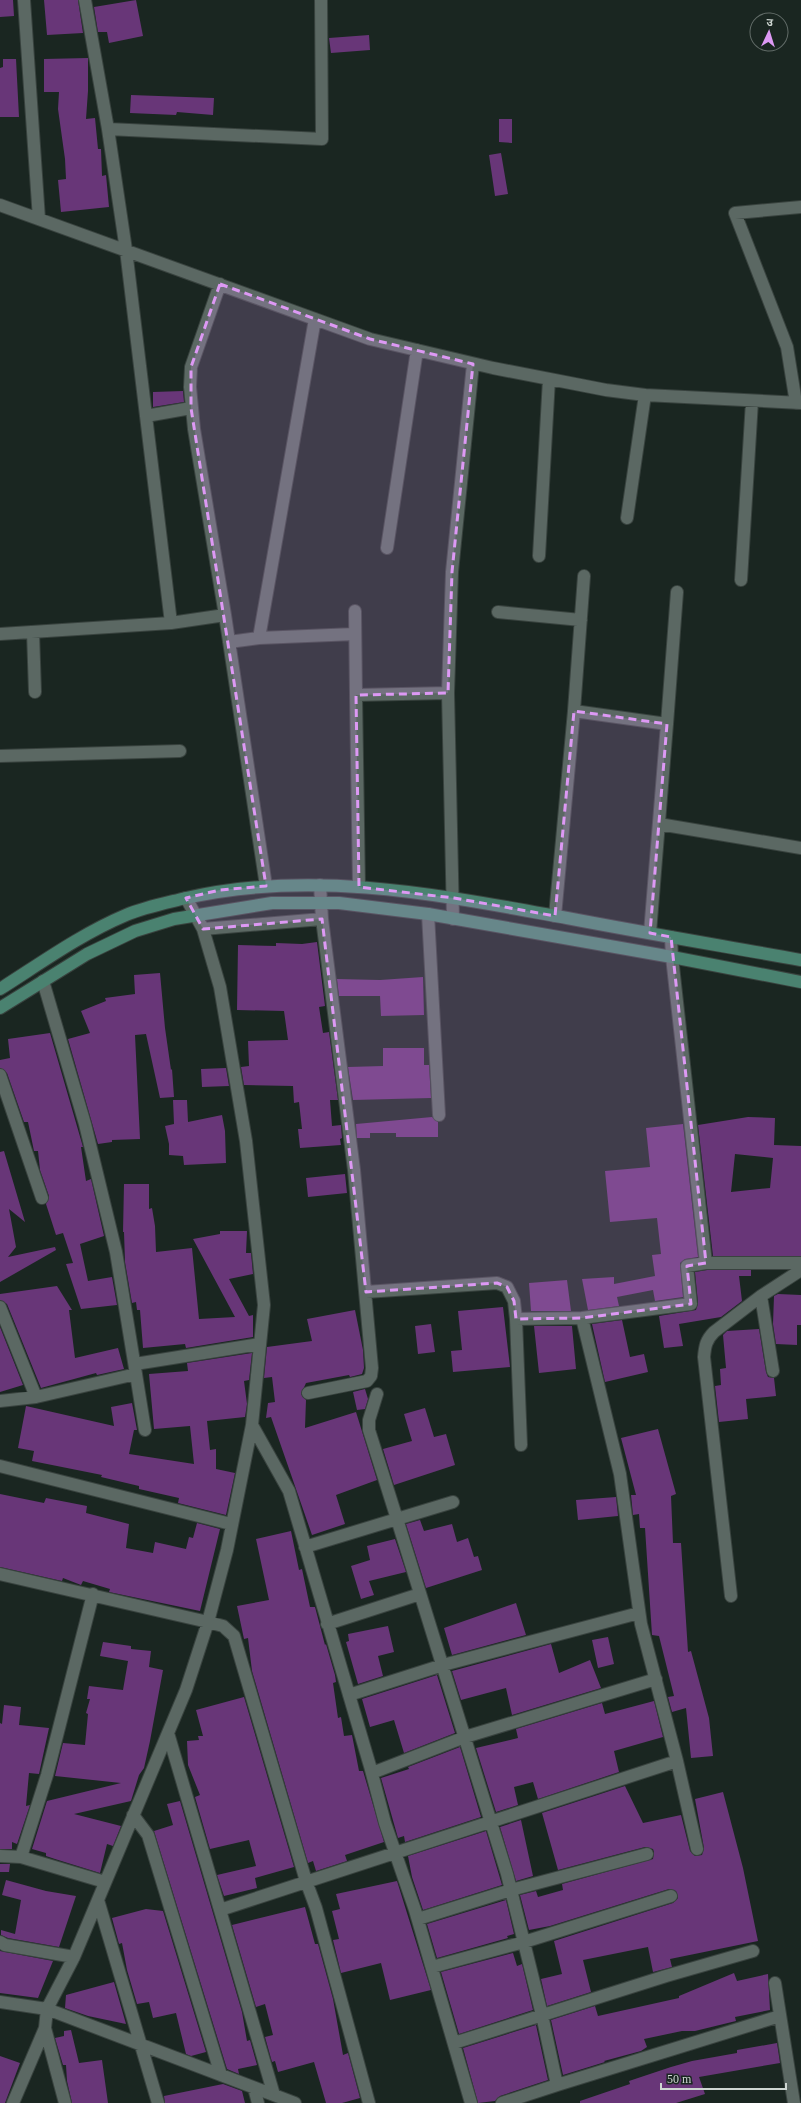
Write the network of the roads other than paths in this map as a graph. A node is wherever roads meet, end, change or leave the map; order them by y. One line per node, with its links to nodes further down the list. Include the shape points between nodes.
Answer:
1 (24, 0): 7 (street)
2 (86, 0): 4 (street)
3 (321, 0): 4 (street, via 322,139)
4 (108, 129): 8 (street)
5 (0, 205): 7 (street)
6 (801, 207): 16 (street, via 735,213 781,331)
7 (40, 219): 8 (street)
8 (126, 250): 9 (street); 18 (street)
9 (220, 284): 10 (street); 17 (street, via 191,367)
10 (315, 319): 11 (street, via 370,339); 33 (street)
11 (417, 350): 12 (street); 20 (street)
12 (473, 364): 13 (street); 36 (street, via 452,572)
13 (549, 379): 14 (street); 21 (street)
14 (645, 395): 15 (street); 19 (street)
15 (752, 400): 16 (street); 23 (street)
16 (798, 403)
17 (191, 408): 18 (street); 27 (street)
18 (146, 416): 29 (street)
19 (627, 518)
20 (387, 548)
21 (539, 556)
22 (584, 576): 28 (street)
23 (740, 580)
24 (677, 592): 39 (street)
25 (355, 611): 32 (street)
26 (498, 612): 28 (street)
27 (225, 615): 29 (street); 34 (street)
28 (581, 620): 38 (street)
29 (171, 623): 30 (street)
30 (33, 632): 31 (street); 35 (street)
31 (0, 634)
32 (355, 634): 33 (street); 37 (street)
33 (259, 638): 34 (street)
34 (229, 642): 45 (street)
35 (35, 692)
36 (448, 693): 37 (street); 48 (street)
37 (356, 695): 46 (street)
38 (574, 711): 39 (street); 52 (street)
39 (667, 724): 42 (street)
40 (180, 751): 41 (street)
41 (0, 756)
42 (659, 824): 43 (street); 56 (street)
43 (801, 848)
44 (320, 885): 45 (main road); 46 (main road); 49 (street)
45 (266, 886): 47 (main road, via 220,890)
46 (359, 887): 48 (main road)
47 (186, 898): 51 (street); 62 (main road, via 127,915 77,940)
48 (454, 898): 52 (main road); 54 (street)
49 (320, 902): 50 (main road); 51 (main road, via 272,903); 53 (street)
50 (428, 914): 54 (main road); 65 (street)
51 (197, 915): 55 (street); 60 (main road, via 135,931 87,954)
52 (555, 916): 56 (main road)
53 (322, 919): 55 (street); 70 (street, via 354,1170)
54 (454, 919): 58 (main road)
55 (203, 929): 75 (street, via 220,987 246,1141 264,1305)
56 (650, 933): 57 (main road)
57 (671, 937): 58 (street); 59 (main road)
58 (672, 957): 61 (main road); 68 (street)
59 (801, 960)
60 (43, 981): 63 (main road); 76 (street, via 85,1124 116,1252)
61 (801, 982)
62 (0, 989)
63 (0, 1008)
64 (0, 1075): 66 (street)
65 (439, 1116)
66 (42, 1198)
67 (801, 1262): 68 (street)
68 (706, 1263): 73 (street, via 687,1266 691,1304)
69 (801, 1270): 71 (street)
70 (366, 1292): 74 (street, via 497,1283 507,1287 514,1301); 78 (street, via 371,1376 367,1381)
71 (761, 1296): 77 (street); 93 (street, via 714,1332 708,1339 704,1357)
72 (0, 1307): 80 (street)
73 (582, 1318): 74 (street); 94 (street, via 620,1474)
74 (516, 1319): 84 (street)
75 (260, 1344): 76 (street); 82 (street)
76 (135, 1369): 80 (street); 83 (street)
77 (773, 1371)
78 (308, 1393)
79 (377, 1394): 87 (street, via 369,1420 369,1430)
80 (36, 1397): 81 (street)
81 (0, 1401)
82 (252, 1425): 88 (street); 89 (street, via 290,1491)
83 (145, 1430)
84 (522, 1445)
85 (0, 1466): 88 (street)
86 (453, 1502): 87 (street)
87 (397, 1519): 89 (street); 92 (street)
88 (231, 1524): 95 (street)
89 (305, 1547): 96 (street)
90 (0, 1574): 91 (street)
91 (93, 1594): 95 (street); 110 (street, via 47,1775)
92 (420, 1594): 96 (street); 97 (street)
93 (731, 1596)
94 (639, 1613): 97 (street); 98 (street)
95 (208, 1622): 100 (street, via 186,1690); 111 (street, via 223,1626 234,1636)
96 (327, 1624): 99 (street)
97 (443, 1665): 99 (street); 101 (street)
98 (656, 1679): 101 (street); 102 (street)
99 (349, 1695): 103 (street)
100 (168, 1733): 104 (street); 116 (street)
101 (465, 1737): 103 (street); 105 (street)
102 (677, 1761): 105 (street); 106 (street)
103 (372, 1773): 107 (street)
104 (133, 1815): 112 (street); 131 (street, via 148,1835)
105 (490, 1821): 107 (street); 113 (street)
106 (697, 1849)
107 (394, 1852): 111 (street); 117 (street)
108 (648, 1854): 113 (street)
109 (0, 1856): 110 (street)
110 (21, 1857): 112 (street)
111 (306, 1881): 116 (street); 140 (street, via 316,1908)
112 (104, 1882): 115 (street)
113 (511, 1890): 117 (street); 119 (street)
114 (671, 1896): 119 (street)
115 (98, 1900): 121 (street); 130 (street)
116 (220, 1910): 134 (street)
117 (418, 1919): 122 (street)
118 (0, 1942): 121 (street)
119 (524, 1942): 122 (street); 126 (street)
120 (753, 1951): 126 (street)
121 (74, 1957): 125 (street)
122 (432, 1967): 129 (street)
123 (775, 1983): 127 (street)
124 (0, 2002): 125 (street)
125 (47, 2010): 128 (street); 130 (street)
126 (542, 2015): 129 (street); 132 (street)
127 (780, 2016): 132 (street); 143 (street)
128 (45, 2028): 135 (street); 136 (street)
129 (454, 2043): 141 (street)
130 (140, 2045): 131 (street); 137 (street)
131 (221, 2075): 133 (street)
132 (557, 2085): 142 (street)
133 (254, 2088): 134 (street); 138 (street)
134 (274, 2095): 139 (street)
135 (13, 2103)
136 (65, 2103)
137 (158, 2103)
138 (258, 2103)
139 (295, 2103)
140 (369, 2103)
141 (471, 2103)
142 (502, 2103)
143 (794, 2103)

